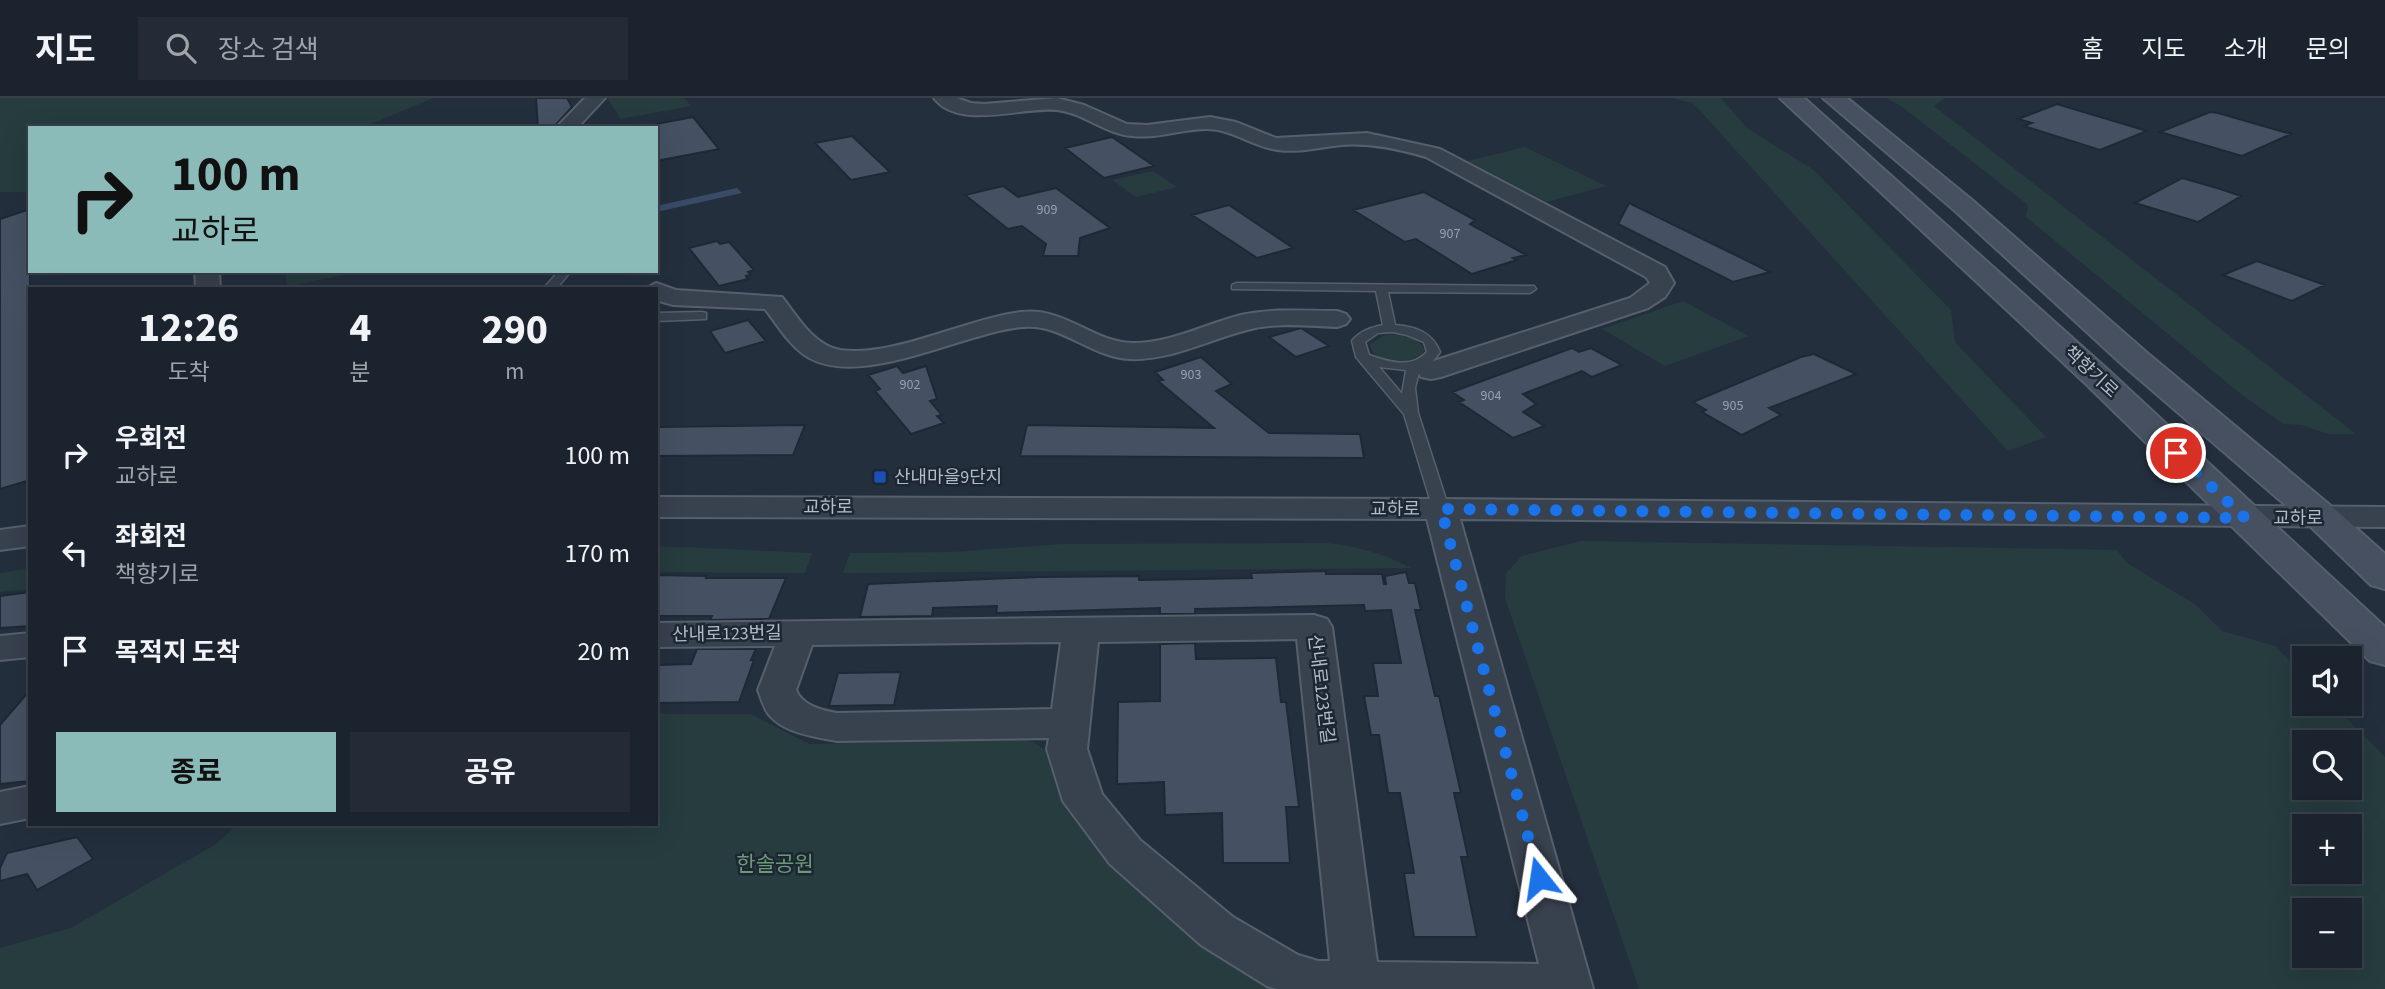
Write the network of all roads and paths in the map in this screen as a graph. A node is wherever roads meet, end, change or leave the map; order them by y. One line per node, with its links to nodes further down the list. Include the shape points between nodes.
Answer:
1 (596, 98): 5 (street)
2 (943, 98): 19 (street, via 953,105 983,111 1056,104 1079,109 1105,125 1136,131 1209,123 1265,143 1395,142 1433,153 1656,272 1662,282 1639,303)
3 (1791, 98): 24 (main road, 책향기로)
4 (1834, 98): 25 (main road)
5 (568, 126)
6 (563, 273): 8 (lane)
7 (639, 273): 9 (street)
8 (551, 287)
9 (649, 287)
10 (1236, 287): 11 (lane)
11 (1381, 288): 12 (lane); 17 (lane)
12 (1530, 289)
13 (658, 292): 16 (street, via 673,297 773,302 809,346 837,358 875,356 1023,319 1056,321 1090,341 1128,352 1152,350 1262,318)
14 (702, 316): 15 (lane)
15 (658, 317)
16 (1337, 319)
17 (1390, 329): 18 (lane, via 1372,331 1358,341 1357,348); 19 (lane, via 1420,335 1434,346)
18 (1368, 359): 19 (lane); 20 (lane)
19 (1422, 368): 20 (lane, via 1408,387)
20 (1411, 414): 22 (lane)
21 (658, 507): 22 (street, 교하로)
22 (1441, 509): 24 (street, 교하로); 39 (street)
23 (2385, 517): 25 (street, 교하로)
24 (2245, 518): 25 (street, 교하로); 34 (main road, 책향기로)
25 (2324, 519): 28 (main road)
26 (28, 536): 27 (street)
27 (0, 540)
28 (2385, 576)
29 (1081, 630): 30 (street, 산내로123번길); 35 (street); 38 (street, 산내로123번길, via 1314,627)
30 (797, 633): 31 (street, 산내로123번길); 35 (street, 산내로123번길, via 777,690 783,707 808,721 837,727)
31 (658, 635)
32 (28, 645): 33 (street)
33 (0, 648)
34 (2385, 651)
35 (1070, 723): 38 (street, via 1067,749 1084,802 1125,852 1217,931 1284,971 1318,982)
36 (28, 802): 37 (street)
37 (0, 808)
38 (1356, 982): 39 (street)
39 (1568, 987)

